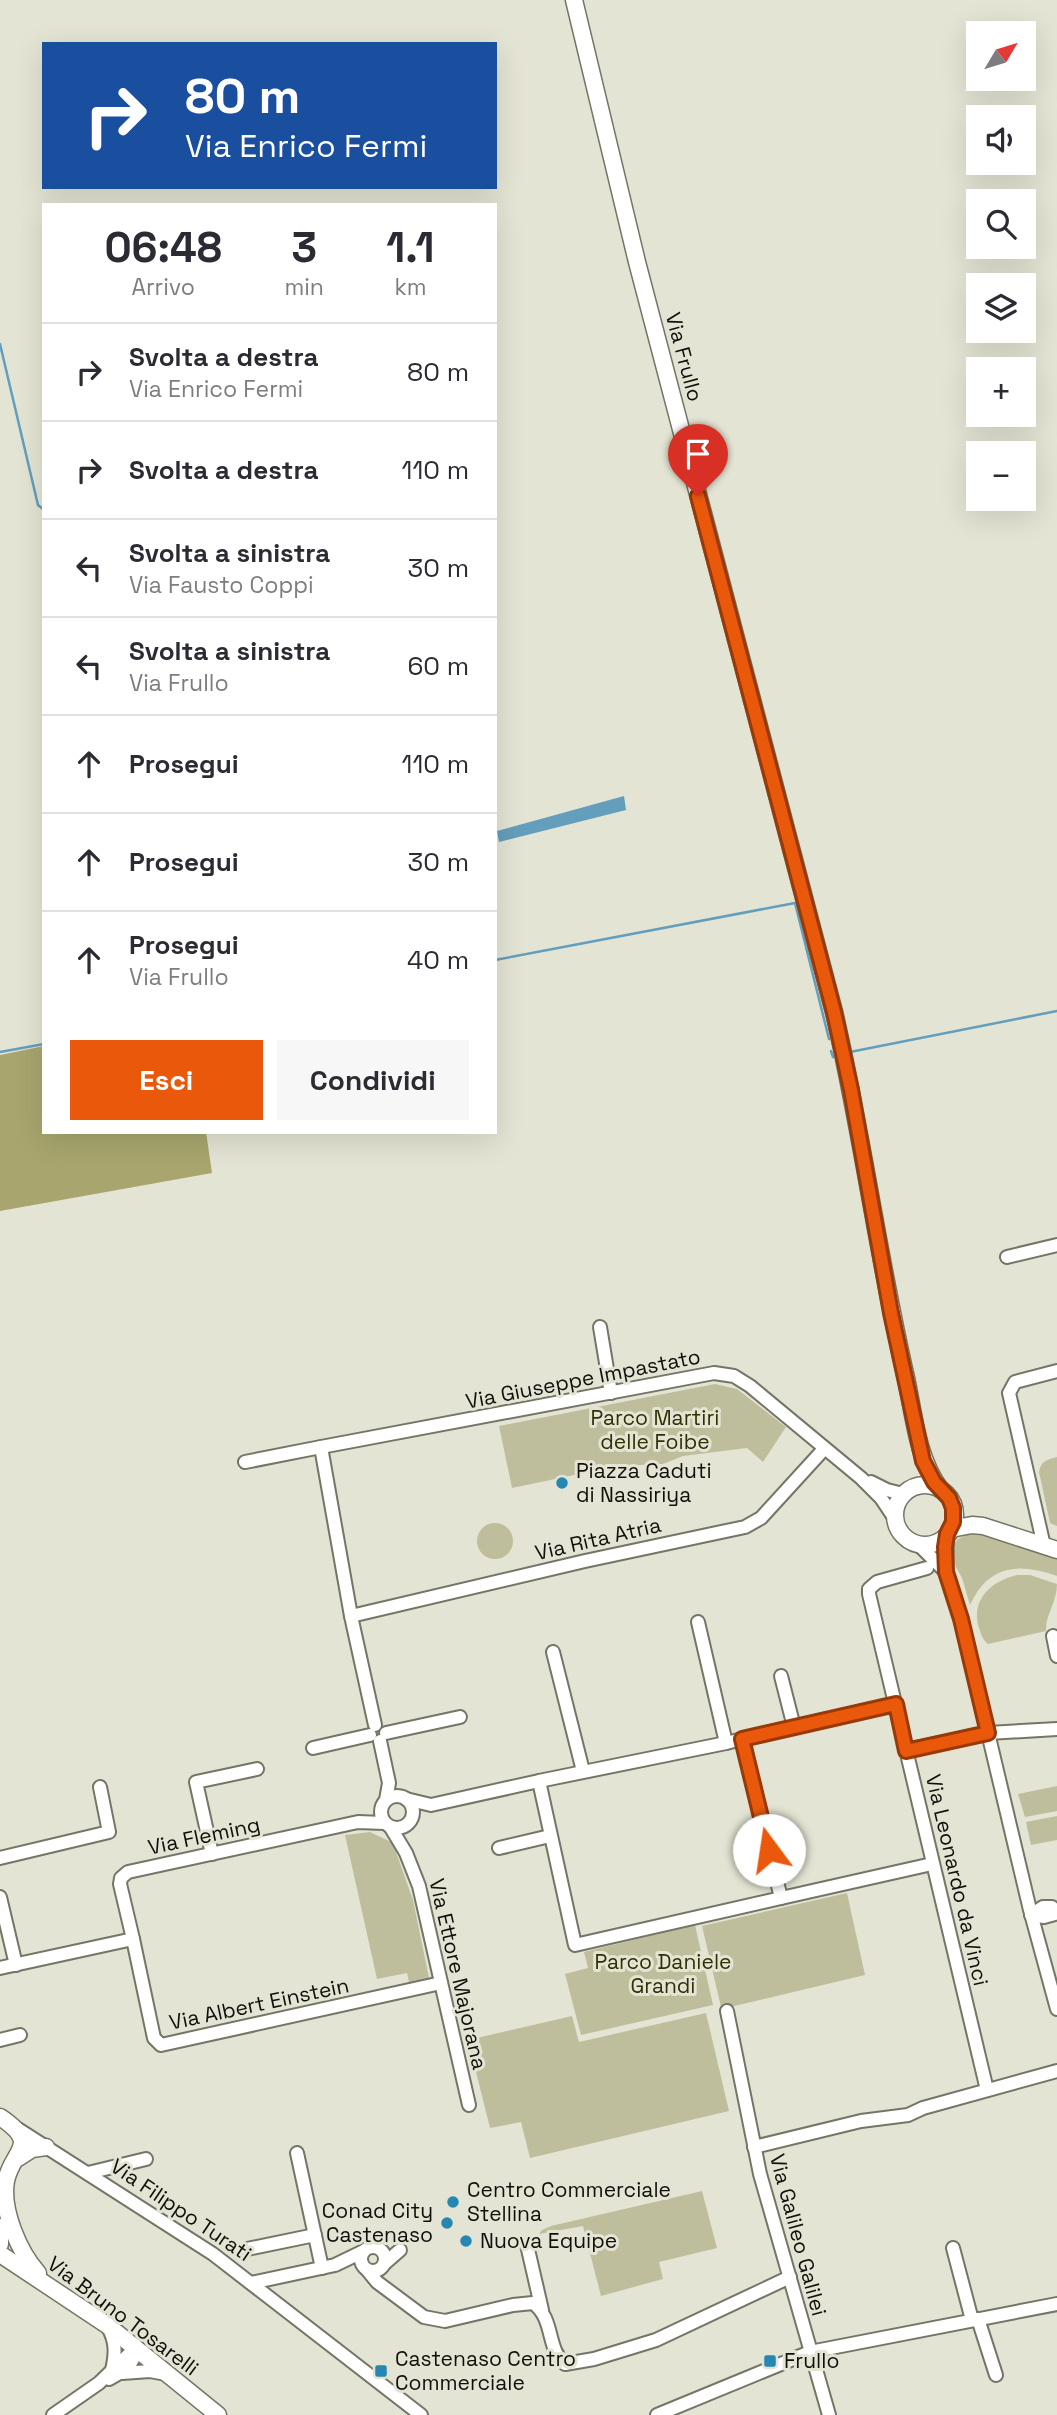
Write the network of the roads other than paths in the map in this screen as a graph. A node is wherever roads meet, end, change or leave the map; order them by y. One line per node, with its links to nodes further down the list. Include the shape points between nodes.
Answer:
1 (574, 0): 9 (street, Via Frullo, via 637,262 834,1012)
2 (1057, 1245): 3 (street)
3 (1007, 1257)
4 (600, 1327): 6 (street)
5 (1057, 1371): 19 (street, via 1015,1382 1009,1393)
6 (611, 1393): 7 (street, Via Giuseppe Impastato); 8 (street, Via Giuseppe Impastato, via 714,1373 734,1376)
7 (321, 1447): 10 (street, Via Giuseppe Impastato); 22 (street)
8 (824, 1449): 11 (street, Via Giuseppe Impastato); 22 (street, Via Rita Atria, via 761,1518 745,1527)
9 (923, 1461): 12 (street, Via Frullo); 13 (street)
10 (246, 1462)
11 (861, 1478): 13 (street, Via Giuseppe Impastato, via 887,1490); 15 (street, Via Giuseppe Impastato)
12 (940, 1489): 13 (street, via 922,1485); 14 (street)
13 (907, 1490): 15 (street, via 895,1507)
14 (952, 1503): 16 (street); 17 (street)
15 (895, 1519): 18 (street, via 904,1536)
16 (983, 1526): 17 (street); 19 (street)
17 (949, 1532): 18 (street, via 931,1544); 21 (street)
18 (916, 1543): 21 (street)
19 (1051, 1548)
20 (927, 1568): 28 (street, Via Leonardo da Vinci, via 877,1582 869,1589)
21 (946, 1572): 33 (street)
22 (351, 1616): 32 (street)
23 (698, 1622): 35 (street)
24 (1053, 1636): 26 (street)
25 (553, 1651): 39 (street)
26 (1057, 1656)
27 (782, 1676): 30 (street)
28 (896, 1704): 30 (street); 37 (street, Via Leonardo da Vinci)
29 (460, 1717): 32 (street)
30 (794, 1727): 34 (street)
31 (1057, 1729): 33 (street)
32 (378, 1733): 36 (street); 42 (street)
33 (988, 1733): 37 (street); 53 (street)
34 (742, 1739): 35 (street); 55 (street)
35 (726, 1742): 39 (street)
36 (313, 1748)
37 (906, 1751): 52 (street, Via Leonardo da Vinci)
38 (257, 1769): 50 (street, via 196,1782)
39 (583, 1771): 40 (street)
40 (539, 1781): 43 (street); 47 (street)
41 (100, 1787): 51 (street, via 109,1832)
42 (392, 1800): 43 (street); 44 (street, via 413,1808); 45 (street, Via Fleming); 46 (street, via 381,1817)
43 (431, 1805): 44 (street)
44 (411, 1820): 46 (street, via 401,1828); 49 (street, Via Ettore Majorana)
45 (358, 1822): 46 (street, Via Fleming); 50 (street, Via Fleming)
46 (387, 1825): 49 (street, Via Ettore Majorana)
47 (550, 1836): 48 (street); 55 (street, via 575,1945)
48 (499, 1849)
49 (406, 1853): 62 (street, Via Ettore Majorana, via 419,1886)
50 (212, 1854): 58 (street, Via Fleming, via 124,1875 120,1884)
51 (0, 1858)
52 (932, 1864): 55 (street); 68 (street, Via Leonardo da Vinci)
53 (1023, 1883): 56 (street); 57 (street)
54 (0, 1897): 60 (street)
55 (781, 1898)
56 (1055, 1910): 57 (street, via 1043,1907); 59 (street)
57 (1031, 1915): 59 (street)
58 (133, 1939): 60 (street); 62 (street, Via Albert Einstein, via 154,2038 161,2045)
59 (1040, 1946): 63 (street)
60 (16, 1965): 61 (street)
61 (0, 1969)
62 (441, 1983): 69 (street, Via Ettore Majorana)
63 (1057, 2009)
64 (727, 2011): 73 (street, Via Galileo Galilei)
65 (20, 2035): 66 (street)
66 (0, 2040)
67 (1057, 2071): 68 (street)
68 (987, 2090): 73 (street, Via Galileo Galilei, via 908,2115 861,2121)
69 (469, 2105)
70 (0, 2117): 71 (street, Via Filippo Turati)
71 (18, 2129): 72 (street, Via Filippo Turati); 75 (street)
72 (46, 2147): 75 (street); 77 (street, Via Filippo Turati)
73 (754, 2147): 89 (street, Via Galileo Galilei)
74 (297, 2153): 80 (street)
75 (18, 2158): 79 (street, via 5,2191)
76 (146, 2159): 77 (street, Via Filippo Turati)
77 (88, 2173): 91 (street, Via Filippo Turati)
78 (0, 2227): 81 (street)
79 (15, 2235): 86 (street); 90 (street, via 27,2260)
80 (315, 2235): 84 (street, Via Filippo Turati); 87 (street)
81 (0, 2244)
82 (527, 2245): 93 (street)
83 (953, 2248): 94 (street)
84 (247, 2249)
85 (364, 2251): 87 (street); 88 (street, via 360,2258); 88 (street, via 371,2247 384,2254)
86 (0, 2253): 90 (street, Via Bruno Tosarelli)
87 (328, 2266): 88 (street); 91 (street, Via Filippo Turati)
88 (374, 2268): 93 (street, via 377,2282 424,2317 445,2321 533,2303)
89 (790, 2277): 93 (street, via 656,2340 565,2364 557,2357); 97 (street, Via Galileo Galilei)
90 (47, 2283): 95 (street, Via Bruno Tosarelli)
91 (251, 2283): 103 (street, Via Filippo Turati)
92 (1057, 2304): 94 (street)
93 (542, 2310)
94 (975, 2320): 97 (street); 100 (street)
95 (107, 2325): 96 (street, Via Bruno Tosarelli); 98 (street, via 115,2343)
96 (138, 2350): 98 (street); 99 (street, Via Bruno Tosarelli)
97 (810, 2352): 104 (street); 105 (street, Via Galileo Galilei)
98 (115, 2372): 99 (street); 101 (street)
99 (171, 2375): 102 (street, Via Bruno Tosarelli)
100 (996, 2375)
101 (53, 2415)
102 (218, 2415)
103 (421, 2415)
104 (657, 2415)
105 (829, 2415)

